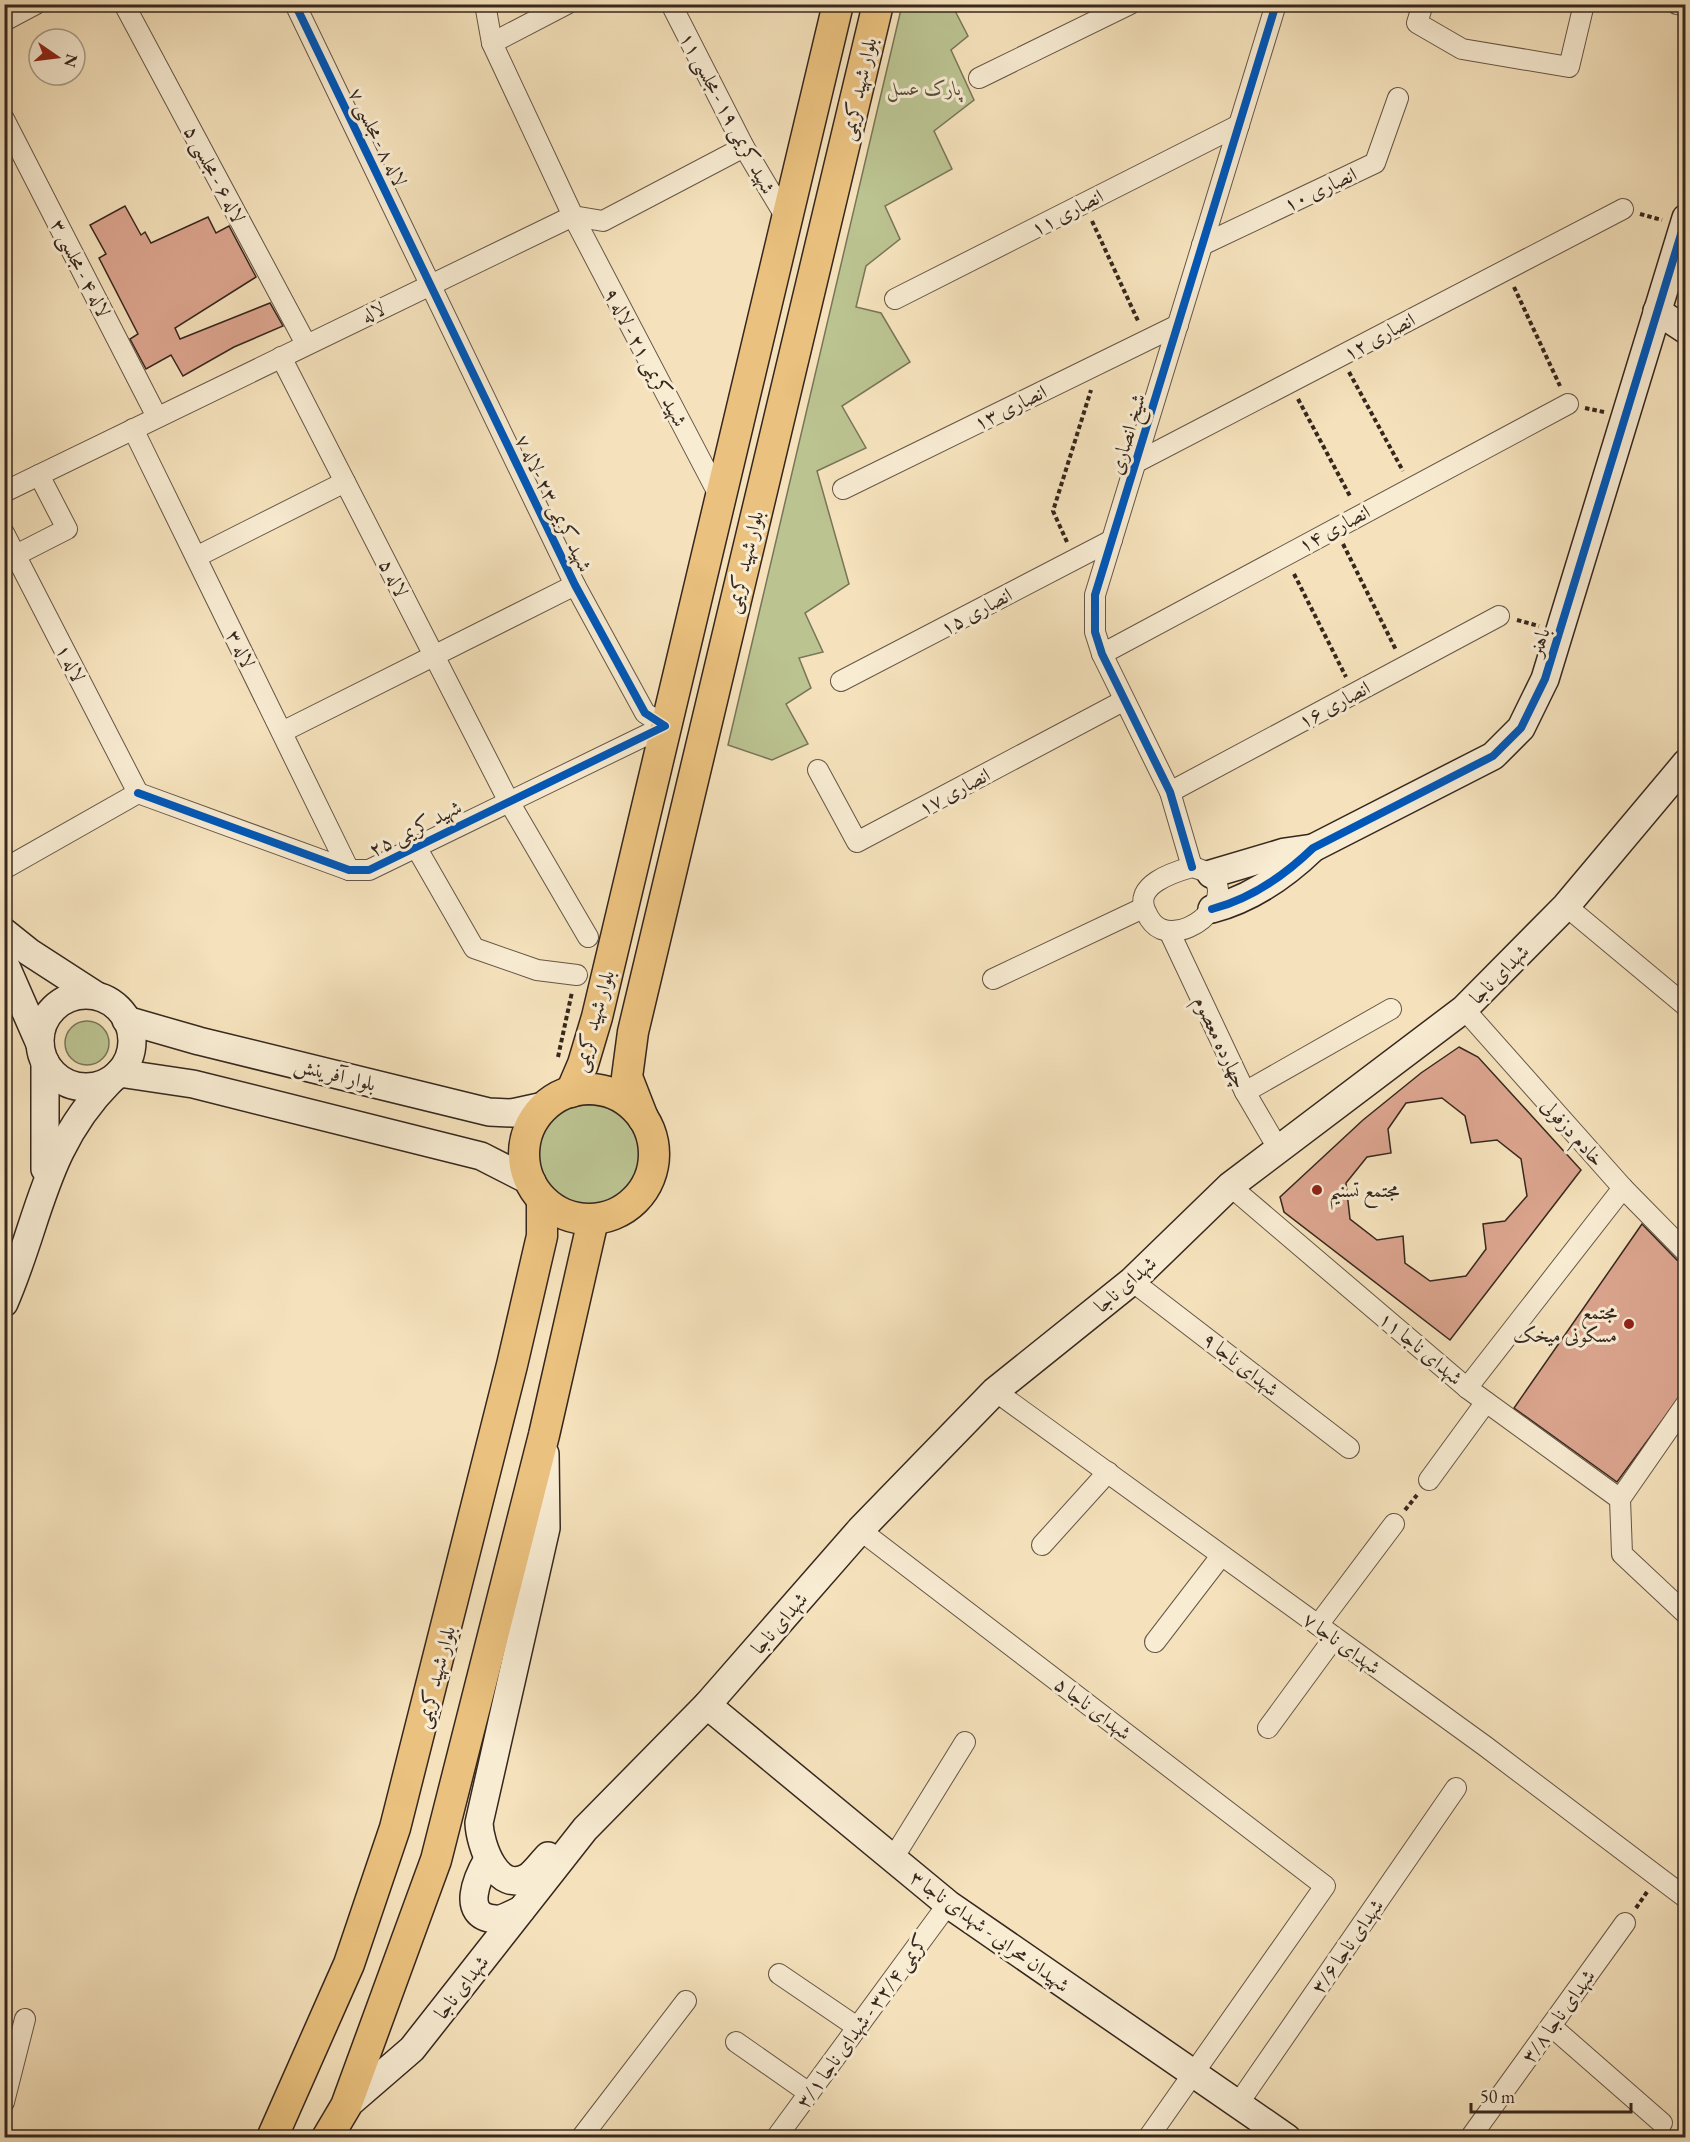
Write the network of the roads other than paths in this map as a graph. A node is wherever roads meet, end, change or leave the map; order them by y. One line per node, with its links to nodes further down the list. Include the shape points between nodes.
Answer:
1 (36, 4): 15 (street)
2 (124, 4): 32 (street, لاله ۶ - مجلسی ۵)
3 (295, 4): 27 (street, لاله ۸ - مجلسی ۷)
4 (485, 4): 16 (street, شهید کریمی ۲۱ - لاله ۹)
5 (567, 4): 16 (street)
6 (671, 4): 21 (street, شهید کریمی ۱۹ - مجلسی ۱۱)
7 (838, 4): 24 (main road, بلوار شهید کریمی)
8 (878, 4): 80 (main road, بلوار شهید کریمی)
9 (1130, 4): 17 (street)
10 (1276, 4): 20 (street, شیخ انصاری)
11 (1423, 4): 12 (street, via 1417,23 1462,49 1569,66)
12 (1584, 4)
13 (1677, 4): 14 (street)
14 (1686, 6)
15 (4, 21)
16 (492, 43): 23 (street, شهید کریمی ۲۱ - لاله ۹)
17 (980, 78)
18 (1398, 98): 26 (street, انصاری ۱۰, via 1375,163)
19 (4, 119): 35 (street, لاله ۴ - مجلسی ۳)
20 (1239, 125): 26 (street, شیخ انصاری); 28 (street, انصاری ۱۱)
21 (744, 147): 23 (street, via 603,221); 24 (street, شهید کریمی ۱۹ - مجلسی ۱۱)
22 (1623, 208): 37 (street, انصاری ۱۲)
23 (573, 216): 27 (street, لاله); 42 (street, شهید کریمی ۲۱ - لاله ۹)
24 (788, 222): 42 (main road, بلوار شهید کریمی)
25 (1684, 222): 29 (street, باهنر)
26 (1202, 245): 30 (street, شیخ انصاری)
27 (431, 284): 32 (street, لاله); 47 (street, شهید کریمی ۲۳ -لاله ۷)
28 (895, 299)
29 (1657, 311): 31 (street); 61 (street, باهنر, via 1545,679 1521,728 1493,756)
30 (1178, 325): 37 (street, شیخ انصاری); 41 (street, انصاری ۱۳)
31 (1686, 330)
32 (306, 344): 33 (street, لاله)
33 (281, 357): 35 (street, لاله); 39 (street, لاله ۵)
34 (1568, 404): 49 (street, انصاری ۱۴)
35 (157, 417): 36 (street, لاله)
36 (133, 429): 38 (street, لاله); 46 (street, لاله ۳)
37 (1135, 463): 44 (street, شیخ انصاری)
38 (39, 475): 40 (street, لاله); 45 (street, via 67,529)
39 (345, 482): 46 (street); 50 (street, لاله ۵)
40 (7, 485)
41 (843, 489)
42 (720, 497): 53 (main road, بلوار شهید کریمی)
43 (4, 533): 45 (street, لاله ۱)
44 (1112, 540): 49 (street, شیخ انصاری, via 1095,595 1095,632); 51 (street, انصاری ۱۵)
45 (16, 555): 58 (street, لاله ۱)
46 (196, 556): 54 (street, لاله ۳)
47 (575, 585): 50 (street); 53 (street, شهید کریمی ۲۳ -لاله ۷, via 645,713)
48 (1499, 616): 57 (street, انصاری ۱۶)
49 (1102, 654): 52 (street, شیخ انصاری)
50 (434, 656): 54 (street); 59 (street, لاله ۵)
51 (841, 681)
52 (1123, 701): 56 (street, انصاری ۱۷, via 857,842); 57 (street, شیخ انصاری)
53 (665, 726): 59 (street, شهید کریمی ۲۵); 78 (main road, بلوار شهید کریمی)
54 (282, 732): 63 (street, لاله ۳)
55 (1686, 764): 65 (street, شهدای ناجا)
56 (818, 770)
57 (1170, 792): 64 (street, شیخ انصاری)
58 (138, 793): 62 (street); 63 (street, شهید کریمی ۲۵)
59 (508, 800): 60 (street, شهید کریمی ۲۵); 70 (street, لاله ۵)
60 (416, 847): 63 (street, شهید کریمی ۲۵, via 369,870); 72 (street, via 474,948 537,970)
61 (1313, 848): 64 (street, باهنر); 67 (street, باهنر, via 1289,871)
62 (4, 868)
63 (349, 870)
64 (1202, 870): 66 (street, via 1167,874 1144,897); 67 (street, via 1218,891)
65 (1566, 906): 75 (street); 77 (street, شهدای ناجا)
66 (1143, 908): 68 (street, via 1155,925); 73 (street)
67 (1212, 909): 68 (street, via 1190,926)
68 (1169, 931): 84 (street, چهارده معصوم)
69 (4, 932): 74 (street)
70 (588, 937)
71 (4, 962): 81 (street)
72 (577, 975)
73 (993, 979)
74 (97, 996): 79 (street, via 119,1010); 81 (street, via 83,995 57,1006 44,1023)
75 (1686, 1006)
76 (1391, 1009): 84 (street)
77 (1464, 1009): 87 (street, شهدای ناجا); 90 (street, خادم دزفولی)
78 (597, 1017): 80 (main road, via 596,1040 602,1046 622,1048); 83 (main road, بلوار شهید کریمی)
79 (126, 1020): 82 (street, via 131,1048); 85 (street, بلوار آفرینش, via 489,1112 512,1113)
80 (633, 1032): 86 (main road, بلوار شهید کریمی, via 627,1077)
81 (42, 1053): 82 (street, via 62,1081 74,1086 100,1085); 88 (street)
82 (115, 1076): 88 (street, via 78,1117); 91 (street, via 193,1084 481,1156)
83 (571, 1092): 85 (main road); 86 (main road, via 592,1089 612,1093 630,1103)
84 (1245, 1092): 87 (street, چهارده معصوم)
85 (544, 1106): 91 (main road, via 526,1136 524,1154 526,1171)
86 (643, 1118): 92 (main road, via 653,1145 651,1174 629,1206 612,1216)
87 (1279, 1150): 89 (street, شهدای ناجا)
88 (45, 1182): 97 (street)
89 (1230, 1186): 95 (street, شهدای ناجا); 98 (street, شهدای ناجا ۱۱)
90 (1623, 1188): 93 (street, خادم دزفولی); 98 (street)
91 (537, 1191): 92 (main road, via 557,1212); 94 (main road, بلوار شهید کریمی, via 542,1236)
92 (593, 1220): 96 (main road)
93 (1686, 1252)
94 (532, 1279): 96 (main road, via 541,1272 560,1273); 138 (main road, بلوار شهید کریمی, via 395,1828 349,1964)
95 (1132, 1281): 99 (street, شهدای ناجا); 103 (street, شهدای ناجا ۹)
96 (575, 1296): 102 (main road)
97 (4, 1303)
98 (1467, 1388): 100 (street, شهدای ناجا ۱۱)
99 (995, 1391): 104 (street, شهدای ناجا ۷); 108 (street, شهدای ناجا)
100 (1486, 1402): 105 (street); 106 (street, شهدای ناجا ۱۱)
101 (1686, 1404): 106 (street)
102 (544, 1436): 120 (street, شهدای ناجا, via 546,1528 483,1796 479,1839); 136 (main road, via 436,1860)
103 (1349, 1448)
104 (1108, 1472): 109 (street); 110 (street, شهدای ناجا ۷)
105 (1429, 1480)
106 (1620, 1499): 111 (street, via 1622,1554)
107 (1394, 1524): 112 (street)
108 (860, 1530): 115 (street, شهدای ناجا); 132 (street, شهدای ناجا ۵, via 1325,1886)
109 (1042, 1545)
110 (1221, 1556): 112 (street, شهدای ناجا ۷); 114 (street)
111 (1686, 1614)
112 (1318, 1625): 113 (street, شهدای ناجا ۷)
113 (1334, 1638): 116 (street); 122 (street, شهدای ناجا ۷)
114 (1155, 1642)
115 (707, 1705): 119 (street, شهدای ناجا); 121 (street, شهیدان محرابی - شهدای ناجا ۳)
116 (1268, 1728)
117 (965, 1742): 121 (street)
118 (1456, 1788): 135 (street, شهدای ناجا ۳/۶)
119 (585, 1829): 120 (street, شهدای ناجا, via 553,1851 528,1877 507,1879); 124 (street, شهدای ناجا)
120 (488, 1859): 124 (street, via 472,1899 477,1908 484,1916 496,1920)
121 (892, 1860): 123 (street, شهیدان محرابی - شهدای ناجا ۳)
122 (1686, 1898)
123 (948, 1904): 130 (street, کریمی ۳۲/۴ - شهدای ناجا ۳/۱); 132 (street, شهیدان محرابی - شهدای ناجا ۳)
124 (521, 1910): 136 (street, شهدای ناجا, via 412,2049)
125 (1625, 1923): 129 (street, شهدای ناجا ۳/۸)
126 (779, 1974): 130 (street)
127 (686, 2001): 140 (street)
128 (25, 2019): 134 (street)
129 (1551, 2026): 137 (street); 144 (street, شهدای ناجا ۳/۸)
130 (857, 2027): 133 (street, کریمی ۳۲/۴ - شهدای ناجا ۳/۱)
131 (736, 2042): 133 (street)
132 (1193, 2073): 135 (street, شهیدان محرابی - شهدای ناجا ۳); 142 (street)
133 (809, 2093): 141 (street, کریمی ۳۲/۴ - شهدای ناجا ۳/۱)
134 (4, 2102)
135 (1238, 2104): 143 (street, شهیدان محرابی - شهدای ناجا ۳)
136 (346, 2106): 139 (main road)
137 (1662, 2123)
138 (272, 2138)
139 (327, 2138)
140 (581, 2138)
141 (776, 2138)
142 (1148, 2138)
143 (1287, 2138)
144 (1470, 2138)

